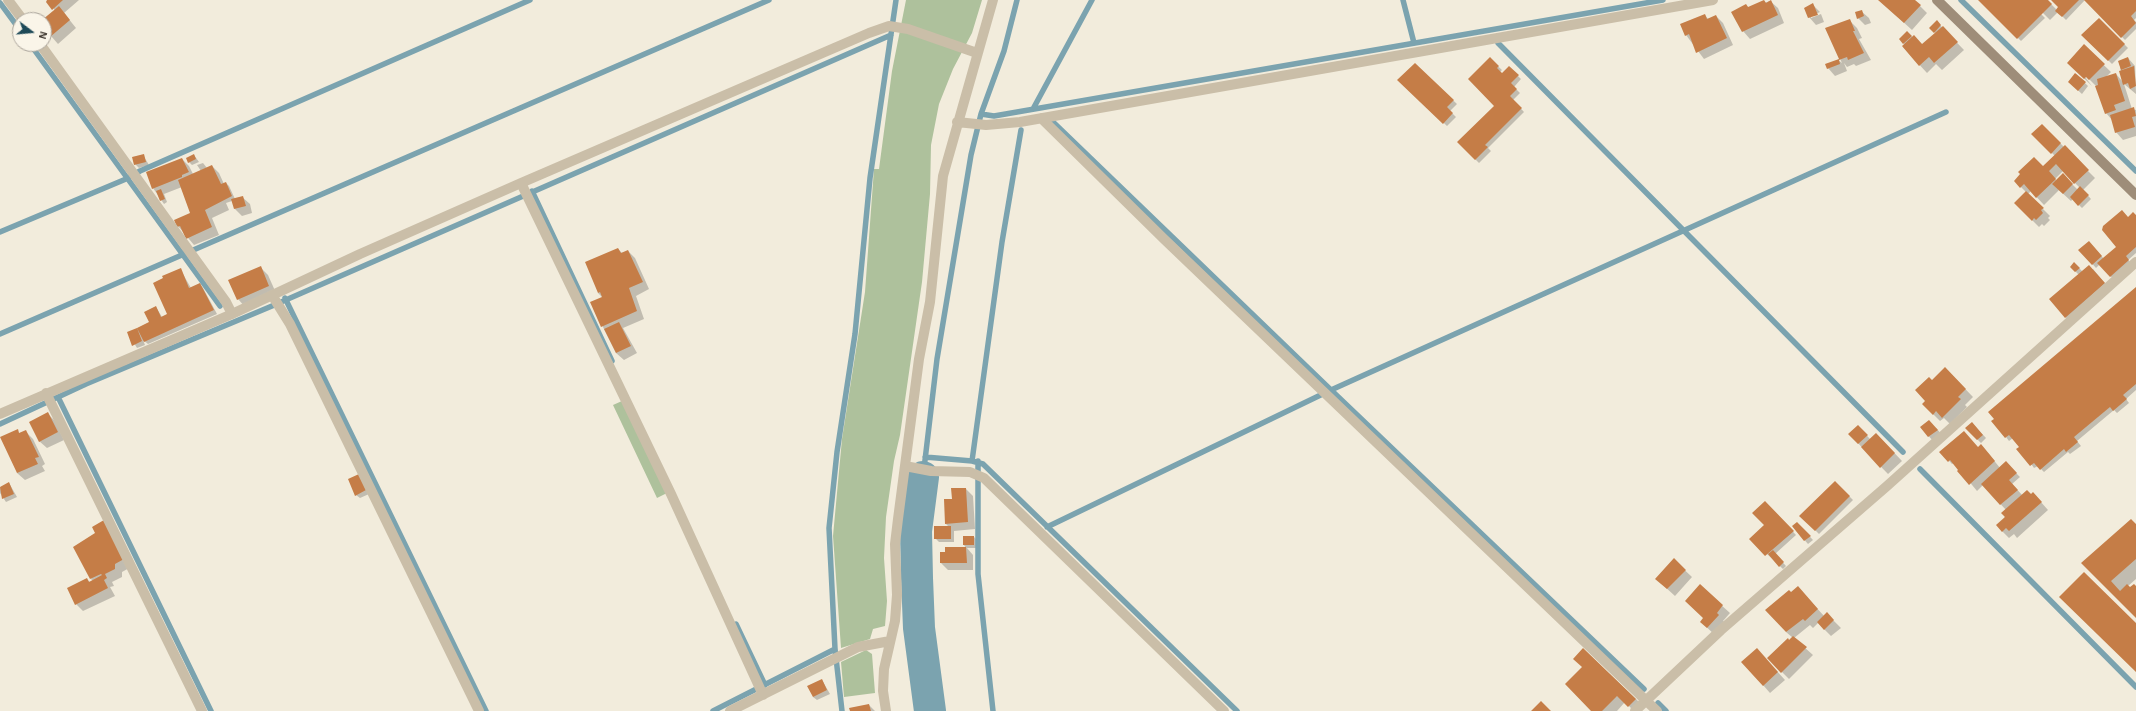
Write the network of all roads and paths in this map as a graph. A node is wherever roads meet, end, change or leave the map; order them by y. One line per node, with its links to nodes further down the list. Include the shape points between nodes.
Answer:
1 (8, 0): 5 (street)
2 (993, 0): 7 (street)
3 (1713, 0): 8 (street)
4 (1937, 0): 11 (street)
5 (17, 12)
6 (46, 52): 14 (street, via 226,302)
7 (977, 53): 9 (street); 10 (street, via 894,27 869,33)
8 (1041, 118): 9 (street, via 986,125); 20 (street)
9 (957, 122): 17 (street, via 942,176 930,302 919,359)
10 (524, 190): 13 (street); 19 (street, via 671,494)
11 (2136, 195)
12 (2136, 262): 20 (street, via 1887,486 1721,630)
13 (276, 301): 14 (street); 22 (street)
14 (232, 314): 15 (street)
15 (49, 399): 16 (street); 21 (street)
16 (0, 414)
17 (905, 466): 18 (street, via 895,544 897,595); 25 (street, via 931,471 977,474 1000,493)
18 (890, 641): 19 (street, via 858,647); 24 (street, via 884,669 883,691)
19 (760, 690): 23 (street)
20 (1646, 701): 26 (street); 27 (street)
21 (202, 711)
22 (479, 711)
23 (730, 711)
24 (886, 711)
25 (1224, 711)
26 (1635, 711)
27 (1657, 711)

